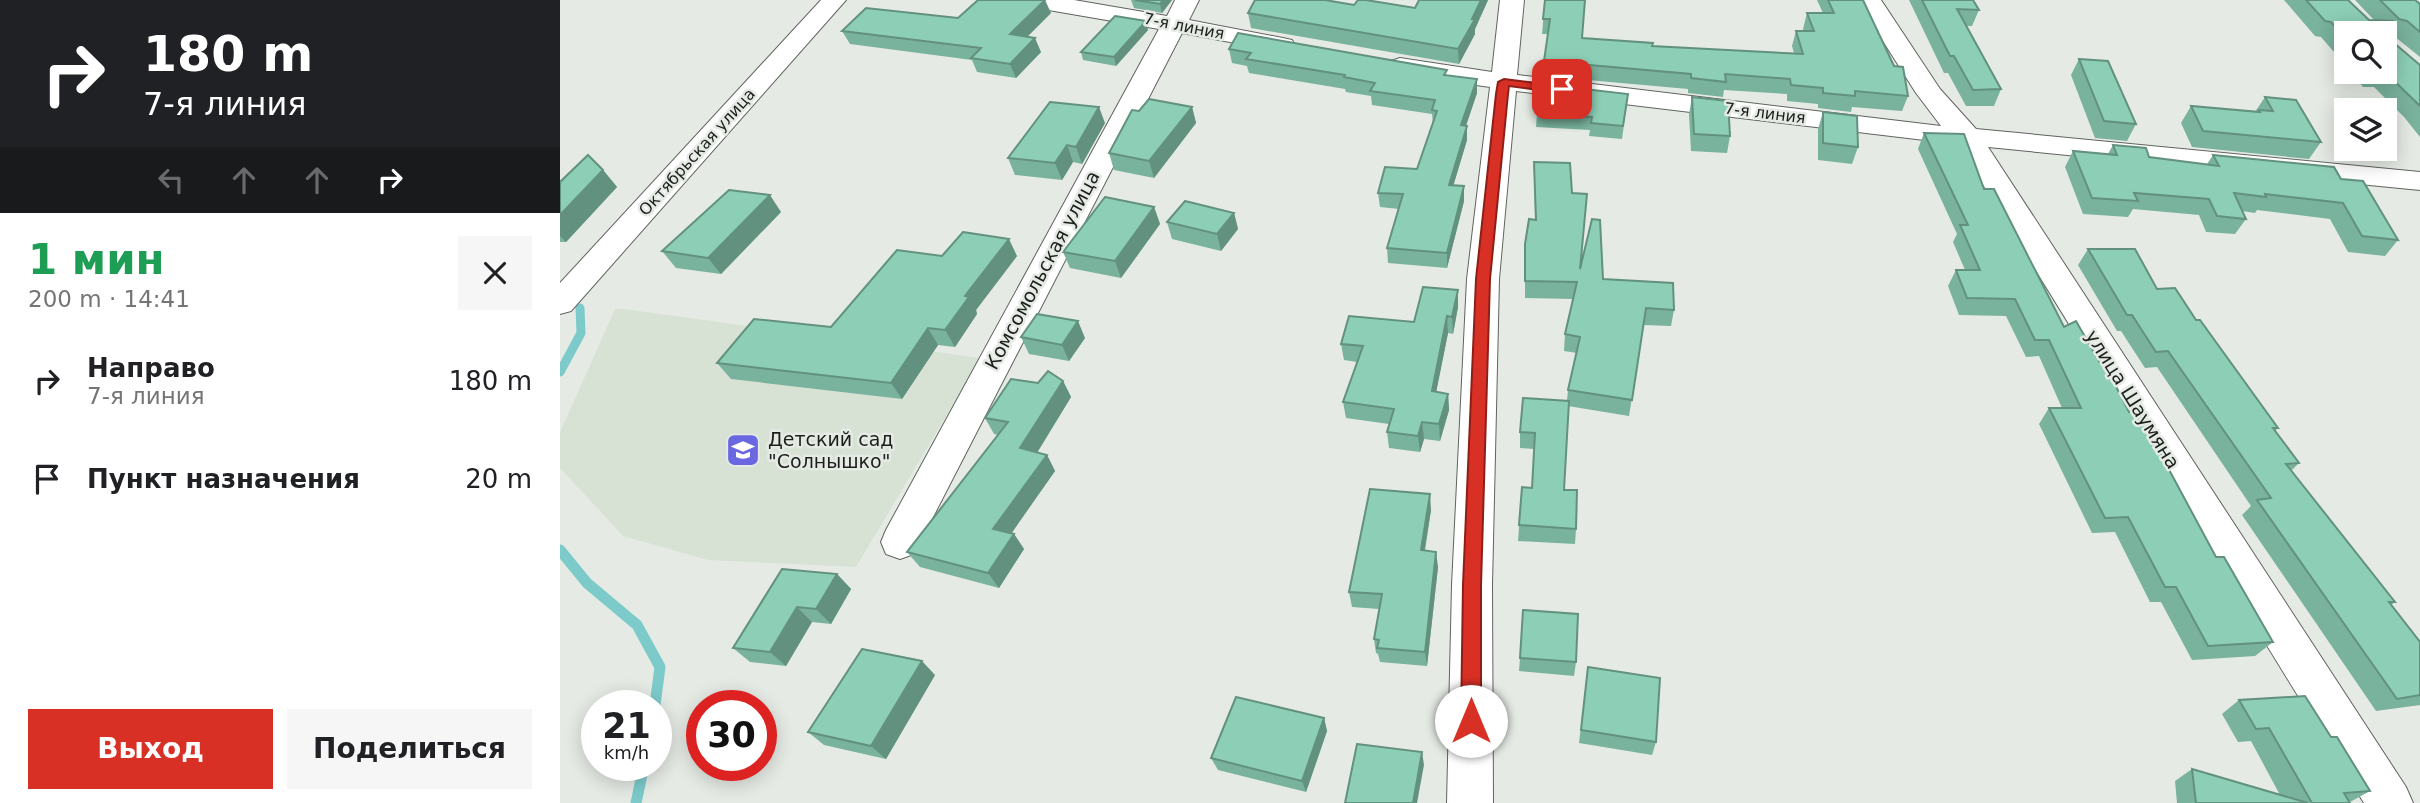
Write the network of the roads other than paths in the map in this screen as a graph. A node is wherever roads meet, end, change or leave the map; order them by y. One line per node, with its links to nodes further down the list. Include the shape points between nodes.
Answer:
1 (834, 0): 11 (street, Октябрьская улица)
2 (1031, 0): 5 (street, 7-я линия)
3 (1512, 0): 8 (street)
4 (1870, 0): 9 (street, улица Шаумяна, via 1944,113)
5 (1180, 12): 6 (street, 7-я линия); 12 (street, Комсомольская улица)
6 (1309, 50)
7 (1373, 62): 8 (street, 7-я линия)
8 (1504, 82): 9 (street, 7-я линия); 13 (street, via 1483,279)
9 (1967, 136): 10 (street, 7-я линия); 14 (street, улица Шаумяна)
10 (2420, 181)
11 (560, 303)
12 (900, 542)
13 (1470, 803)
14 (2390, 803)

